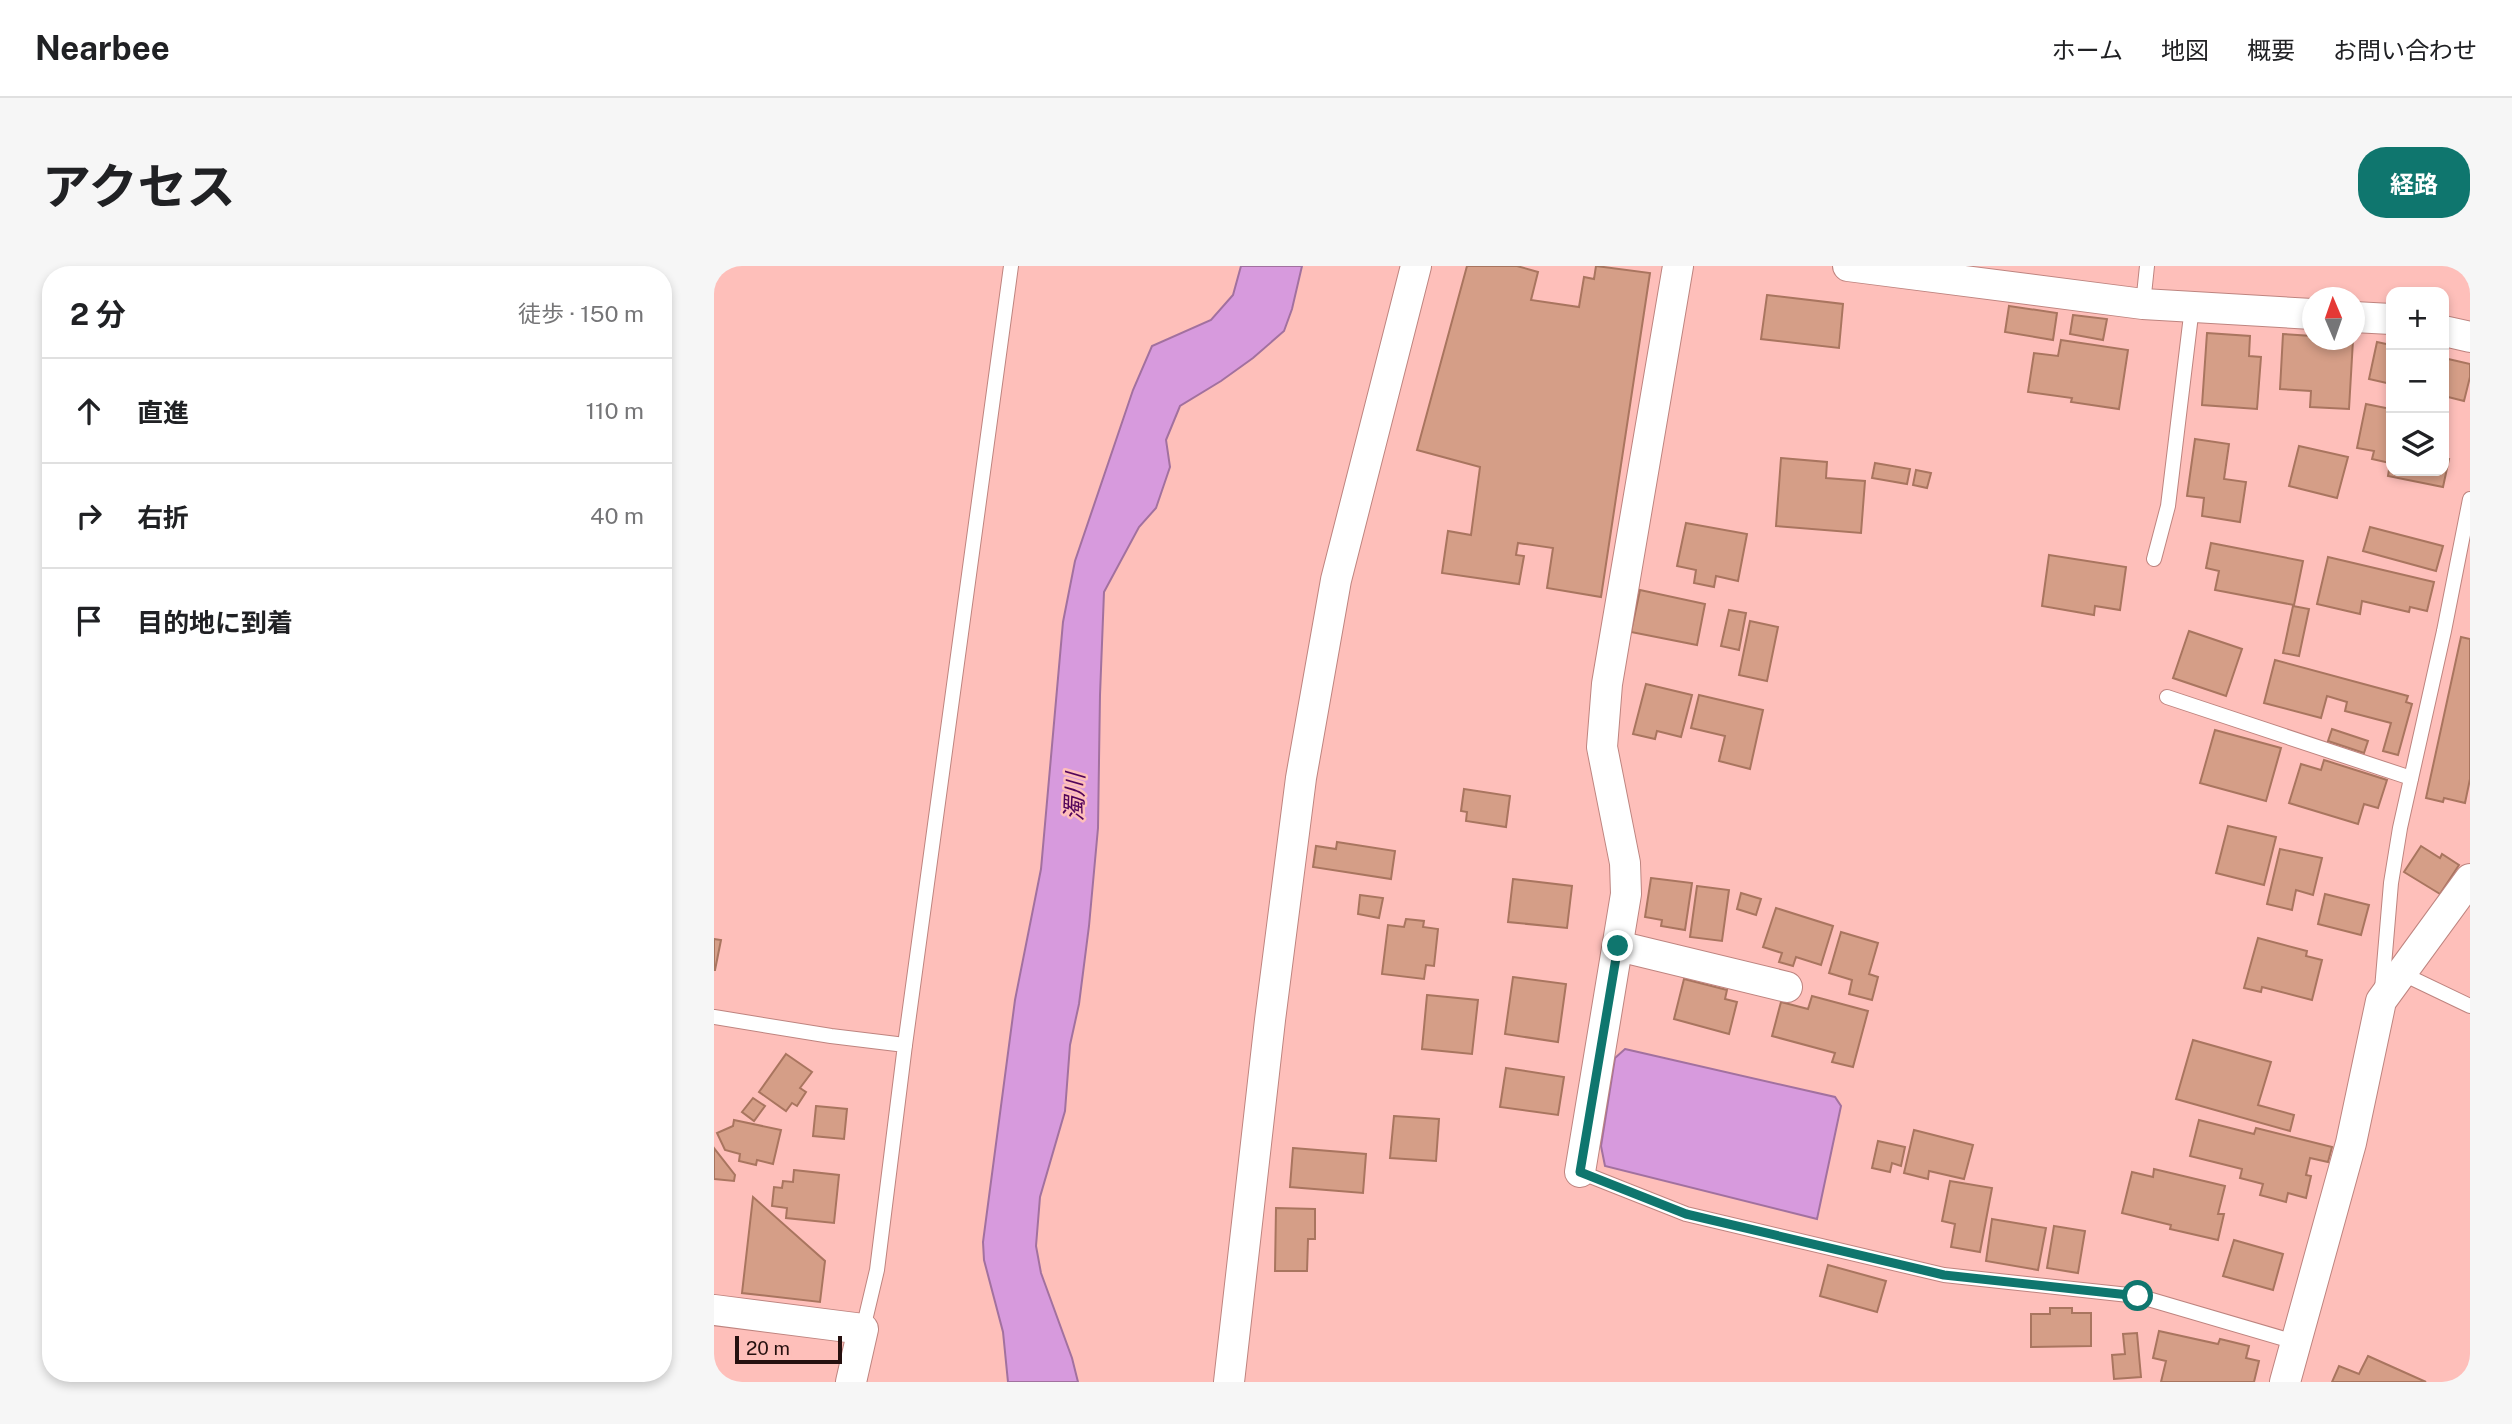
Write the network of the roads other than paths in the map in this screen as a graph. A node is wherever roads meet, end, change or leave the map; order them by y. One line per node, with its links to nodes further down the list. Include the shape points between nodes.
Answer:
1 (1011, 266): 24 (lane)
2 (1416, 266): 30 (street, via 1336,580 1301,778)
3 (1678, 266): 18 (street, via 1607,684 1602,747 1625,863 1626,894)
4 (1848, 266): 6 (street)
5 (2147, 266): 6 (lane)
6 (2143, 304): 7 (street)
7 (2192, 307): 8 (street); 14 (lane, via 2168,506)
8 (2302, 313)
9 (2365, 318): 10 (street)
10 (2386, 319)
11 (2449, 332): 12 (street)
12 (2470, 337)
13 (2470, 499): 16 (lane)
14 (2154, 559)
15 (2166, 697): 16 (lane)
16 (2411, 778): 21 (lane, via 2391,883)
17 (2470, 879): 19 (street)
18 (1618, 946): 20 (street); 25 (street)
19 (2401, 973): 21 (street); 22 (lane)
20 (1787, 988)
21 (2381, 1001): 28 (street, via 2351,1143)
22 (2470, 1006)
23 (714, 1017): 24 (lane)
24 (905, 1045): 27 (lane, via 877,1270)
25 (1580, 1172): 28 (lane, via 1699,1217 1944,1275 2138,1296)
26 (714, 1310): 27 (street)
27 (863, 1329): 29 (street)
28 (2295, 1342): 31 (street)
29 (851, 1382)
30 (1229, 1382)
31 (2285, 1382)

